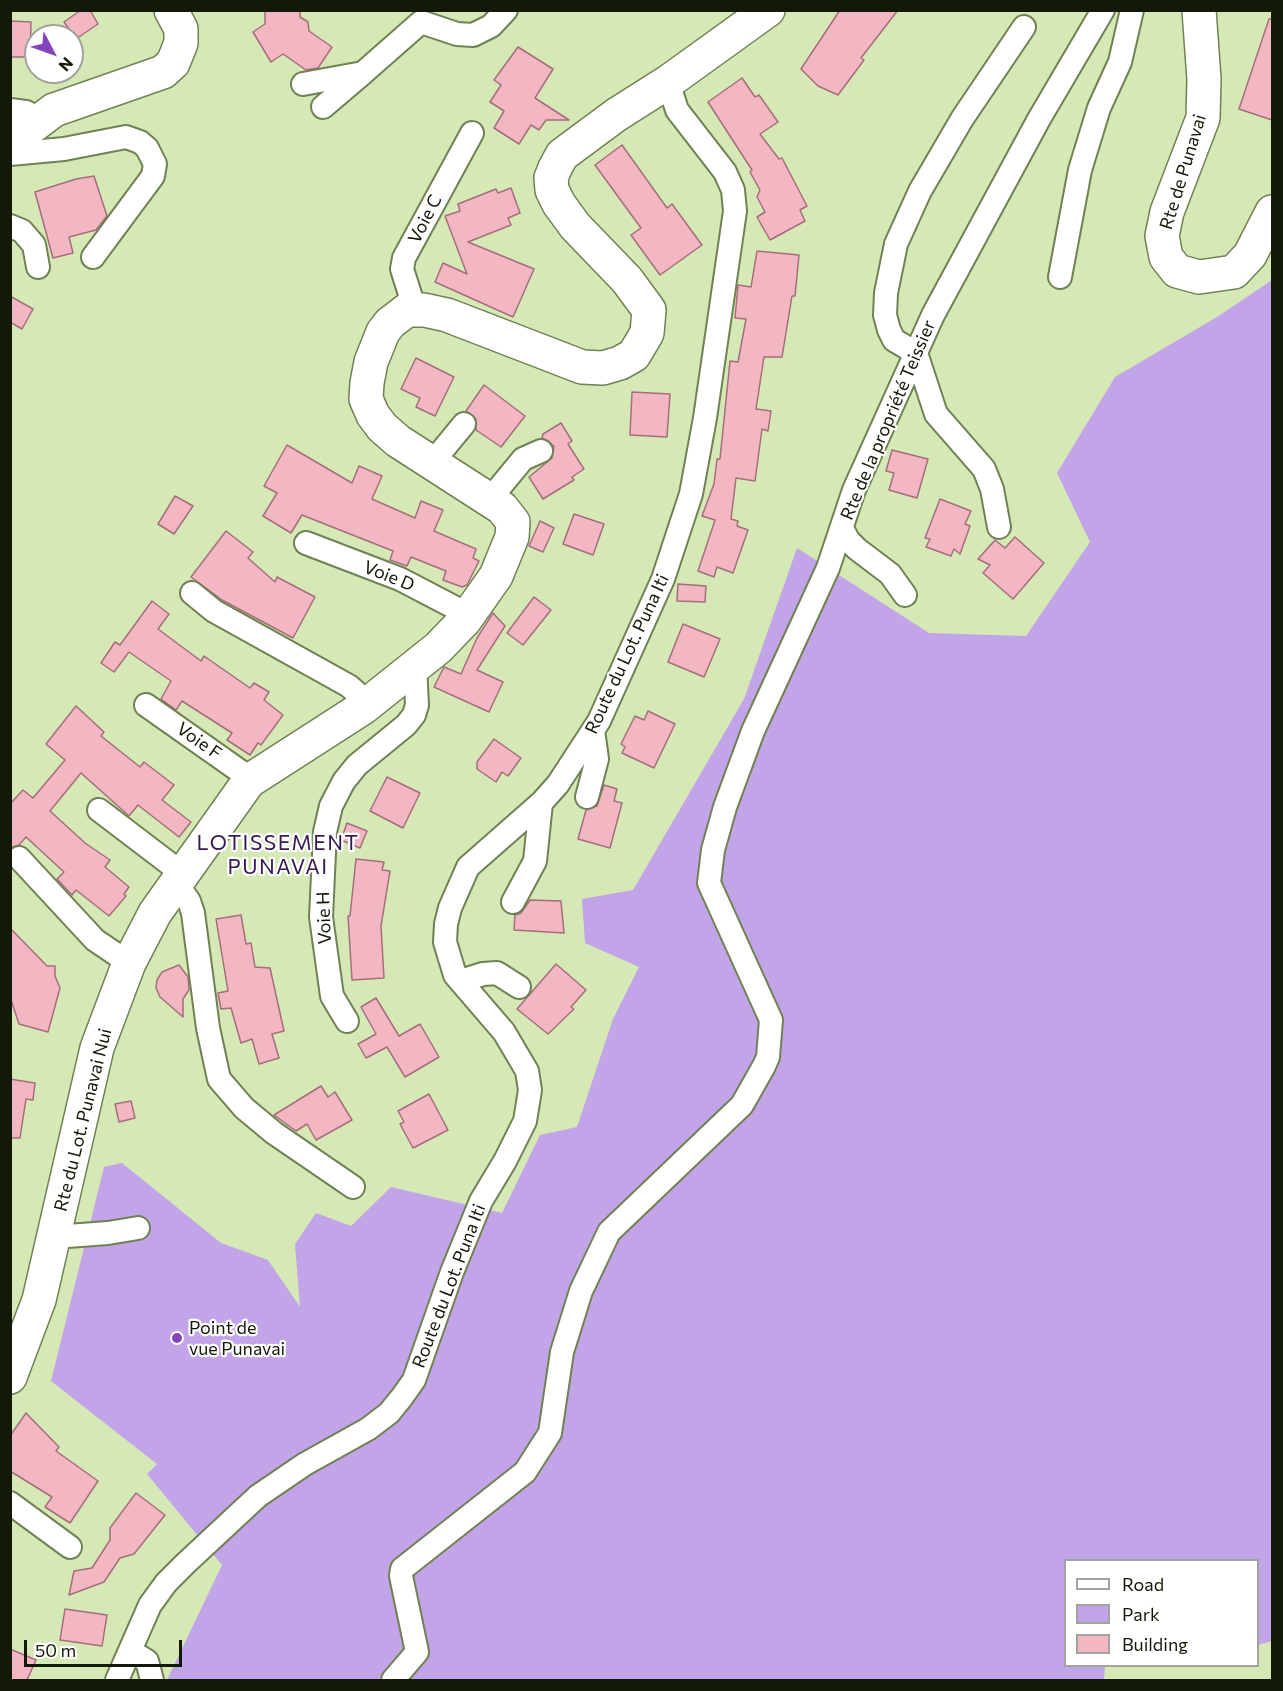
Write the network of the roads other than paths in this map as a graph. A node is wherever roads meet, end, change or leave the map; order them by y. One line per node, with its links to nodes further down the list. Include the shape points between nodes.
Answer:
1 (171, 10): 13 (main road, via 181,29 181,43 173,63 163,72 54,110)
2 (506, 10): 8 (street, via 491,26 473,35 421,22)
3 (768, 10): 9 (main road)
4 (1103, 10): 23 (street, Rte de la propriété Teissier, via 1039,119)
5 (1132, 10): 21 (street, via 1120,62 1080,170)
6 (1199, 10): 17 (main road, Rte de Punavai, via 1203,118 1167,212 1162,236 1166,257 1177,271 1199,277 1234,272 1250,255)
7 (1024, 27): 23 (street, via 962,119 920,191 896,244 889,269 885,315 894,340)
8 (363, 73): 10 (street); 11 (street)
9 (668, 82): 22 (main road, via 562,155 551,178 552,190 575,226 627,280 649,310 647,333 634,355 603,368 582,367 447,315); 37 (street, Route du Lot. Puna Iti, via 677,110 725,172 733,190 735,211 691,494 663,579)
10 (303, 84)
11 (323, 107)
12 (10, 110): 13 (street, via 26,112)
13 (41, 120): 15 (main road)
14 (472, 133): 22 (street, Voie C, via 404,258 402,269)
15 (10, 143)
16 (10, 154): 19 (street, via 64,150 126,137 147,148 155,164 153,177)
17 (1272, 212)
18 (10, 226): 20 (street, via 22,231 34,245)
19 (93, 256)
20 (38, 267)
21 (1060, 278)
22 (415, 310): 26 (main road, Rte du Lot. Punavai Nui, via 399,315 383,332 371,362 366,399 382,427)
23 (916, 353): 28 (street, via 936,414 984,469); 29 (street, Rte de la propriété Teissier, via 854,490)
24 (464, 424): 26 (street)
25 (541, 451): 27 (street, via 524,459)
26 (431, 464): 27 (main road, Rte du Lot. Punavai Nui)
27 (490, 499): 33 (main road, Rte du Lot. Punavai Nui, via 513,522 512,537 496,576)
28 (999, 527)
29 (842, 528): 32 (street, via 856,549 890,574); 58 (street, Rte de la propriété Teissier, via 808,615 753,731 713,850 710,883 771,1020 768,1057 742,1105 609,1232 581,1291 562,1352 550,1433 525,1472 402,1569 417,1652)
30 (306, 543): 33 (street, Voie D, via 400,579)
31 (192, 593): 35 (street, via 214,611 348,686)
32 (905, 595)
33 (469, 615): 34 (main road, Rte du Lot. Punavai Nui)
34 (415, 666): 35 (main road, Rte du Lot. Punavai Nui); 48 (street, Voie H, via 414,715 344,781 331,806 325,832 321,917 332,996)
35 (368, 703): 38 (main road, Rte du Lot. Punavai Nui)
36 (146, 705): 38 (street, Voie F)
37 (593, 730): 39 (street, via 597,759); 40 (street, Route du Lot. Puna Iti)
38 (251, 779): 43 (main road, Rte du Lot. Punavai Nui)
39 (587, 797)
40 (541, 803): 44 (street, via 535,861); 46 (street, Route du Lot. Puna Iti, via 473,860 461,881 450,908 445,942 448,959)
41 (99, 810): 43 (street)
42 (19, 858): 45 (street, via 95,940)
43 (180, 879): 45 (main road, Rte du Lot. Punavai Nui, via 155,913); 49 (street, via 194,913 208,1028 219,1079 244,1108 274,1133)
44 (513, 903)
45 (129, 963): 51 (main road, Rte du Lot. Punavai Nui, via 96,1050)
46 (461, 981): 47 (street, via 497,973); 55 (street, Route du Lot. Puna Iti, via 504,1032 527,1071 529,1105 519,1136 481,1201 414,1380 389,1413 368,1429 305,1464 235,1516 166,1583 150,1605)
47 (519, 987)
48 (347, 1020)
49 (353, 1187)
50 (138, 1228): 51 (street)
51 (54, 1237): 52 (main road, Rte du Lot. Punavai Nui, via 32,1321)
52 (10, 1377)
53 (10, 1503): 54 (street)
54 (70, 1547)
55 (131, 1651): 56 (street, Route du Lot. Puna Iti); 57 (street, via 147,1661)
56 (117, 1680)
57 (152, 1680)
58 (393, 1680)

